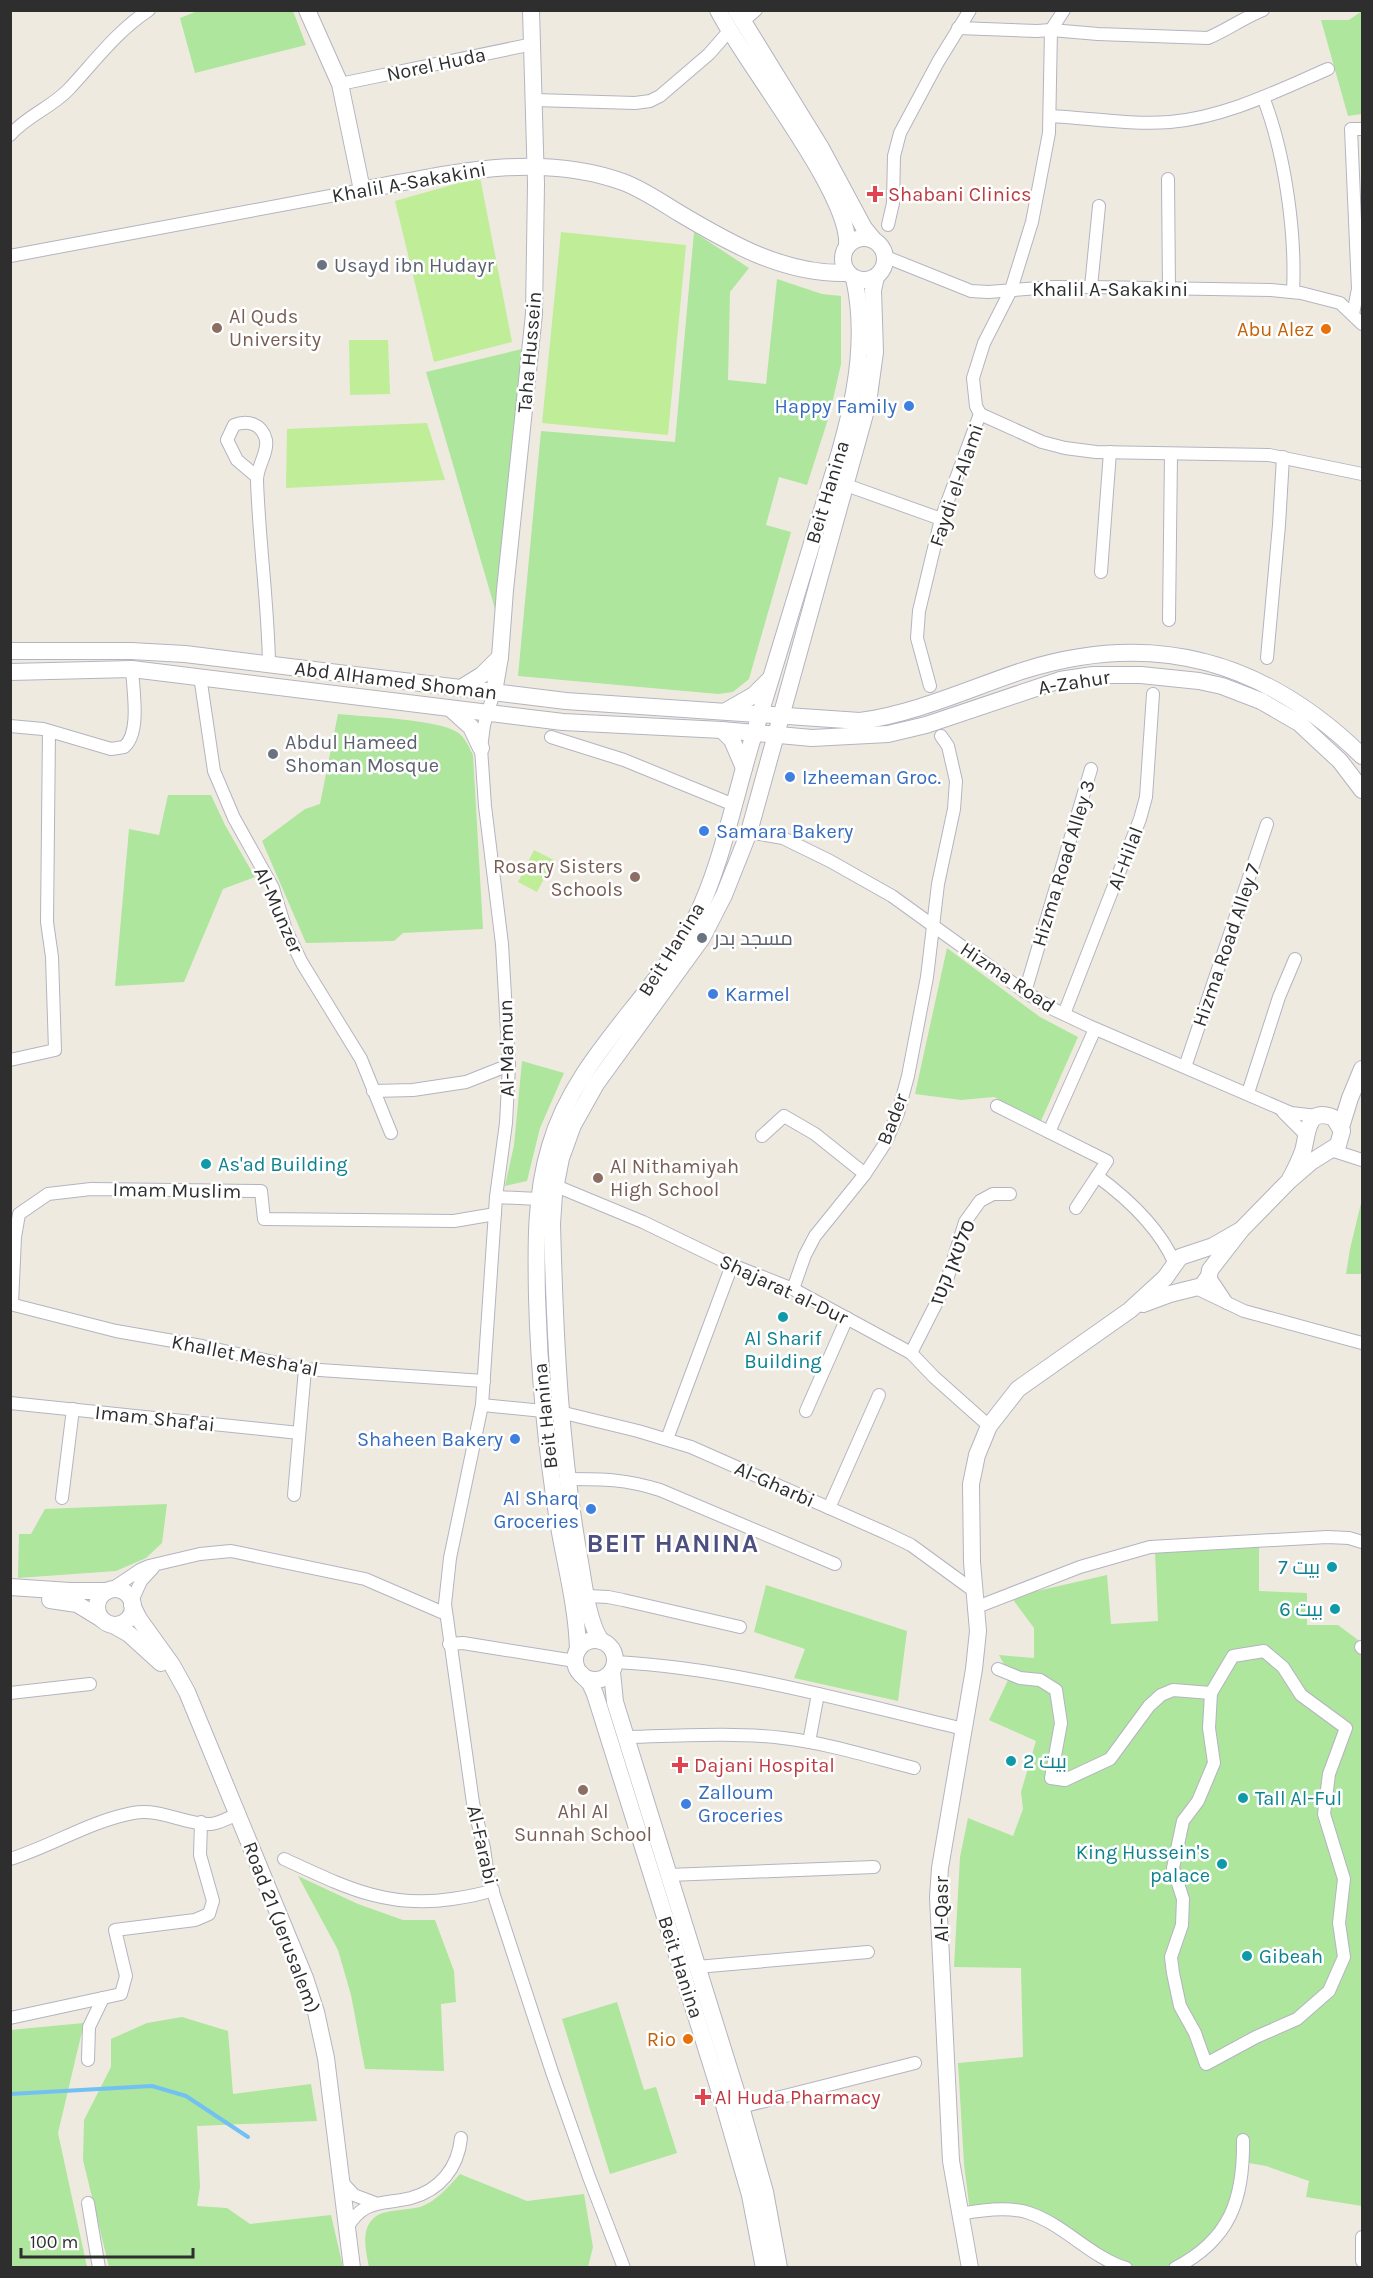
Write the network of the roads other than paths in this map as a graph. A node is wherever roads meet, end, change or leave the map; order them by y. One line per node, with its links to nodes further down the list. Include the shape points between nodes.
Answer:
1 (149, 10): 9 (street)
2 (307, 10): 15 (street)
3 (531, 10): 13 (street, Taha Hussein)
4 (718, 10): 10 (street)
5 (756, 10): 10 (street)
6 (970, 10): 11 (street)
7 (1064, 10): 12 (street)
8 (1263, 10): 12 (street, via 1208,38)
9 (130, 15): 20 (street, via 68,90)
10 (736, 21): 17 (street, via 710,54 650,101); 26 (street, via 821,148); 27 (street, via 828,185 846,229)
11 (958, 28): 12 (street); 25 (street, via 900,133)
12 (1051, 30): 18 (street, Faydi el-Alami)
13 (533, 44): 15 (street, Norel Huda); 17 (street, Taha Hussein)
14 (1328, 69): 16 (street)
15 (340, 84): 23 (street)
16 (1263, 97): 18 (street, via 1227,110 1170,122); 37 (street, via 1278,140 1294,248)
17 (536, 100): 21 (street, Taha Hussein)
18 (1050, 116): 36 (street, Faydi el-Alami, via 1032,222)
19 (1362, 129): 33 (street, via 1350,129)
20 (10, 135)
21 (536, 166): 23 (street, Khalil A-Sakakini, via 490,168); 30 (street, Khalil A-Sakakini, via 585,172 625,183 725,241 767,260); 51 (street, Taha Hussein, via 534,314)
22 (1168, 179): 35 (street)
23 (362, 190): 28 (street, Khalil A-Sakakini)
24 (1099, 206): 34 (street)
25 (888, 225)
26 (873, 239): 27 (street, via 859,238); 29 (street)
27 (845, 249): 30 (street, Khalil A-Sakakini, via 819,262); 31 (street, via 843,260)
28 (10, 256)
29 (886, 257): 32 (street, via 884,268); 36 (street, Khalil A-Sakakini, via 971,291)
30 (790, 265): 31 (street, Khalil A-Sakakini)
31 (851, 275): 32 (street, via 865,280); 57 (street, Beit Hanina, via 858,295 859,350 852,403)
32 (876, 277): 46 (street, Beit Hanina, via 873,372)
33 (1360, 277): 38 (street)
34 (1091, 287): 35 (street, Khalil A-Sakakini); 36 (street, Khalil A-Sakakini)
35 (1169, 289): 37 (street, Khalil A-Sakakini)
36 (1011, 290): 40 (street, Faydi el-Alami, via 984,343 972,378)
37 (1293, 292): 38 (street, Khalil A-Sakakini, via 1340,303)
38 (1353, 314): 39 (street)
39 (1362, 324)
40 (980, 414): 41 (street, via 1042,442); 47 (street, Faydi el-Alami)
41 (1110, 452): 42 (street); 48 (street)
42 (1172, 454): 43 (street); 49 (street)
43 (1283, 458): 44 (street); 52 (street)
44 (1362, 474)
45 (257, 477): 53 (street)
46 (846, 484): 47 (street); 58 (street, Beit Hanina)
47 (941, 519): 59 (street, Faydi el-Alami, via 916,627)
48 (1101, 572)
49 (1169, 620)
50 (10, 651): 53 (street, Abd AlHamed Shoman, via 131,651)
51 (500, 657): 60 (street); 61 (street, Taha Hussein)
52 (1267, 658)
53 (269, 664): 60 (street, Abd AlHamed Shoman)
54 (132, 669): 55 (street, Abd AlHamed Shoman); 56 (street, Abd AlHamed Shoman); 71 (street, via 134,727 124,747 111,749)
55 (10, 672)
56 (200, 676): 63 (street, Abd AlHamed Shoman); 95 (street, Al-Munzer, via 214,771 234,818 273,888 286,930 362,1059)
57 (773, 676): 64 (street, via 754,695); 66 (street, Beit Hanina)
58 (792, 681): 67 (street, Beit Hanina); 68 (street, via 804,710)
59 (930, 686)
60 (461, 688): 61 (street, Abd AlHamed Shoman)
61 (494, 692): 64 (street, Abd AlHamed Shoman, via 566,701); 65 (street, Al-Ma'mun)
62 (1153, 694): 89 (street, Al-Hilal, via 1146,797 1140,819)
63 (451, 708): 65 (street, Abd AlHamed Shoman); 77 (street, via 471,727)
64 (725, 711): 66 (street, Abd AlHamed Shoman)
65 (487, 714): 70 (street, Abd AlHamed Shoman); 77 (street, Al-Ma'mun)
66 (760, 714): 67 (street, Abd AlHamed Shoman); 72 (street, Beit Hanina)
67 (782, 716): 68 (street, A-Zahur); 74 (street, Beit Hanina)
68 (820, 719): 78 (street, A-Zahur, via 860,721 897,715 1061,660 1101,653 1160,655 1212,663 1267,684 1308,709)
69 (10, 726): 71 (street)
70 (722, 730): 72 (street, Abd AlHamed Shoman); 80 (street, via 732,740)
71 (50, 731): 91 (street, via 47,922 55,1050)
72 (754, 734): 74 (street, A-Zahur); 80 (street, Beit Hanina)
73 (941, 735): 86 (street, via 948,746 956,781)
74 (776, 736): 76 (street, A-Zahur); 79 (street, Beit Hanina)
75 (551, 737): 83 (street, via 624,760)
76 (812, 738): 79 (street, via 785,751); 82 (street, A-Zahur, via 888,734 1060,680 1141,675 1215,684 1261,700 1307,729 1340,761)
77 (481, 748): 92 (street, Al-Ma'mun, via 484,806 502,944)
78 (1362, 756)
79 (768, 767): 85 (street, Beit Hanina)
80 (744, 768): 83 (street, Beit Hanina)
81 (1091, 769): 88 (street, Hizma Road Alley 3)
82 (1362, 790)
83 (734, 805): 113 (street, Beit Hanina, via 693,922 574,1087 559,1117)
84 (1267, 824): 93 (street, Hizma Road Alley 7)
85 (749, 832): 86 (street, Hizma Road, via 783,838 830,861); 110 (street, Beit Hanina, via 702,938 604,1072 573,1125)
86 (934, 925): 88 (street, Hizma Road); 107 (street, Bader, via 898,1113 886,1142)
87 (1295, 958): 96 (street)
88 (1025, 992): 89 (street, Hizma Road)
89 (1064, 1014): 90 (street, Hizma Road)
90 (1095, 1029): 93 (street, Hizma Road); 100 (street)
91 (10, 1060)
92 (509, 1065): 95 (street, via 466,1083); 112 (street, Al-Ma'mun)
93 (1185, 1067): 96 (street, Hizma Road)
94 (1360, 1075): 99 (street, via 1335,1105); 101 (street)
95 (373, 1091): 102 (street, Al-Munzer)
96 (1248, 1094): 98 (street, Hizma Road)
97 (998, 1106): 100 (street)
98 (1277, 1107): 99 (street, Hizma Road, via 1291,1113); 104 (street, Hizma Road)
99 (1320, 1116): 101 (street, via 1334,1118); 104 (street, via 1309,1124)
100 (1049, 1132): 108 (street, via 1107,1161)
101 (1342, 1132): 105 (street, via 1338,1144); 106 (street)
102 (391, 1133)
103 (762, 1137): 107 (street, via 784,1116 815,1134)
104 (1306, 1137): 105 (street, via 1312,1147); 109 (street)
105 (1328, 1151): 106 (street); 109 (street)
106 (1362, 1159)
107 (865, 1174): 124 (street, Bader, via 815,1236)
108 (1097, 1176): 114 (street); 118 (street)
109 (1288, 1182): 117 (street)
110 (556, 1186): 120 (street, Shajarat al-Dur); 138 (street, Beit Hanina, via 552,1224)
111 (1010, 1194): 130 (street, סלטאן קטז, via 993,1194 980,1201 965,1222 945,1286)
112 (496, 1197): 113 (street); 116 (street, Al-Ma'mun)
113 (539, 1199): 138 (street, Beit Hanina, via 537,1290)
114 (1076, 1208)
115 (15, 1210): 116 (street, Imam Muslim, via 48,1194 91,1189 261,1191 264,1219 454,1221); 125 (street, Imam Muslim)
116 (495, 1214): 132 (street, Al-Ma'mun)
117 (1241, 1230): 119 (street, via 1214,1246); 122 (street)
118 (1157, 1233): 119 (street); 121 (street)
119 (1192, 1253): 121 (street, via 1180,1257); 122 (street, via 1206,1259)
120 (732, 1265): 124 (street, Shajarat al-Dur); 141 (street)
121 (1175, 1265): 123 (street, via 1179,1283); 127 (street)
122 (1210, 1273): 123 (street, via 1202,1286); 126 (street, via 1221,1296)
123 (1193, 1288): 126 (street); 127 (street)
124 (793, 1289): 128 (street, Shajarat al-Dur)
125 (11, 1304): 131 (street, Khallet Mesha'al)
126 (1233, 1307): 129 (street)
127 (1131, 1310): 139 (street, Al-Qasr, via 1018,1389)
128 (847, 1318): 130 (street, Shajarat al-Dur); 137 (street)
129 (1362, 1343)
130 (911, 1353): 139 (street, Shajarat al-Dur)
131 (305, 1369): 132 (street, Khallet Mesha'al); 140 (street)
132 (484, 1381): 135 (street, Al-Ma'mun)
133 (879, 1395): 145 (street)
134 (10, 1404): 136 (street, Imam Shaf'ai)
135 (483, 1405): 138 (street, Al-Gharbi); 155 (street, Al-Farabi, via 450,1557)
136 (73, 1409): 140 (street, Imam Shaf'ai); 144 (street)
137 (806, 1411)
138 (552, 1412): 141 (street, Al-Gharbi); 142 (street, Beit Hanina); 160 (street, Beit Hanina, via 559,1524 577,1627)
139 (989, 1426): 153 (street, Al-Qasr, via 971,1484)
140 (299, 1433): 143 (street)
141 (667, 1439): 145 (street, Al-Gharbi)
142 (567, 1479): 148 (street, via 612,1478 652,1487); 151 (street, Beit Hanina)
143 (294, 1495)
144 (62, 1498)
145 (829, 1508): 153 (street, Al-Gharbi, via 911,1545)
146 (1362, 1542): 153 (street, via 1327,1537 1150,1547)
147 (167, 1561): 150 (street, via 140,1570); 154 (street, via 145,1575); 155 (street, via 212,1552 243,1552 365,1579)
148 (835, 1564)
149 (10, 1587): 150 (street)
150 (108, 1590): 154 (street, via 123,1591); 156 (street, via 96,1605)
151 (587, 1596): 157 (street, via 615,1598); 158 (street, Beit Hanina)
152 (10, 1598): 156 (street, Road 21 (Jerusalem), via 70,1602)
153 (976, 1599): 168 (street, Al-Qasr, via 978,1631)
154 (132, 1603): 156 (street, via 133,1610 124,1623); 167 (street, Road 21 (Jerusalem))
155 (446, 1614): 159 (street, Al-Farabi)
156 (106, 1622): 167 (street, Road 21 (Jerusalem), via 129,1634 154,1656)
157 (740, 1628)
158 (601, 1641): 160 (street, via 589,1641); 161 (street, via 612,1648)
159 (449, 1644): 160 (street); 178 (street, Al-Farabi, via 473,1803)
160 (578, 1662): 161 (street, via 593,1680 607,1677); 198 (street, Beit Hanina, via 595,1694 714,2071 750,2195)
161 (613, 1667): 166 (street, via 666,1664); 169 (street, Beit Hanina, via 612,1690)
162 (998, 1669): 165 (street, via 1020,1678 1040,1680 1056,1690 1061,1723 1051,1778 1065,1780 1110,1759 1161,1695 1173,1689)
163 (90, 1684): 164 (street)
164 (10, 1693)
165 (1211, 1693): 165 (street, via 1209,1728 1215,1763 1198,1801 1183,1821 1173,1868 1183,1899 1182,1925 1171,1957 1180,2006 1206,2064 1297,2019 1329,1990 1344,1957 1340,1923 1344,1879 1324,1814 1329,1774 1346,1728 1301,1695 1283,1667 1264,1651 1233,1656)
166 (818, 1694): 168 (street); 170 (street)
167 (192, 1703): 172 (street, Road 21 (Jerusalem))
168 (964, 1729): 191 (street, Al-Qasr, via 938,1897 951,2162)
169 (626, 1737): 170 (street, via 759,1736); 177 (street, Beit Hanina)
170 (809, 1742): 171 (street)
171 (914, 1768)
172 (237, 1814): 173 (street, via 218,1823); 188 (street, Road 21 (Jerusalem), via 316,2012)
173 (201, 1822): 174 (street, via 156,1812 133,1813); 181 (street, via 200,1855 212,1891 212,1909 195,1920 115,1930 126,1976 121,1994)
174 (10, 1859)
175 (284, 1859): 178 (street, via 362,1893 391,1900 434,1902)
176 (874, 1867): 177 (street)
177 (669, 1875): 180 (street, Beit Hanina)
178 (493, 1890): 197 (street, Al-Farabi, via 555,2082)
179 (868, 1952): 180 (street)
180 (697, 1967): 185 (street, Beit Hanina)
181 (103, 1998): 182 (street); 183 (street, via 89,2026)
182 (10, 2019)
183 (88, 2060)
184 (915, 2063): 185 (street)
185 (741, 2107): 199 (street, Beit Hanina, via 765,2192)
186 (461, 2138): 190 (street, via 456,2161 441,2182 409,2198)
187 (1243, 2140): 202 (street, via 1239,2188 1223,2229 1191,2260)
188 (342, 2182): 190 (street, via 354,2195); 192 (street, Road 21 (Jerusalem))
189 (88, 2203): 195 (street)
190 (375, 2203): 192 (street, via 356,2215)
191 (960, 2214): 200 (street, Al-Qasr); 201 (street, via 1027,2212)
192 (347, 2228): 196 (street, Road 21 (Jerusalem))
193 (1362, 2237): 194 (street)
194 (1362, 2261)
195 (99, 2268)
196 (352, 2268)
197 (624, 2268)
198 (764, 2268)
199 (779, 2268)
200 (970, 2268)
201 (1126, 2268)
202 (1175, 2268)

